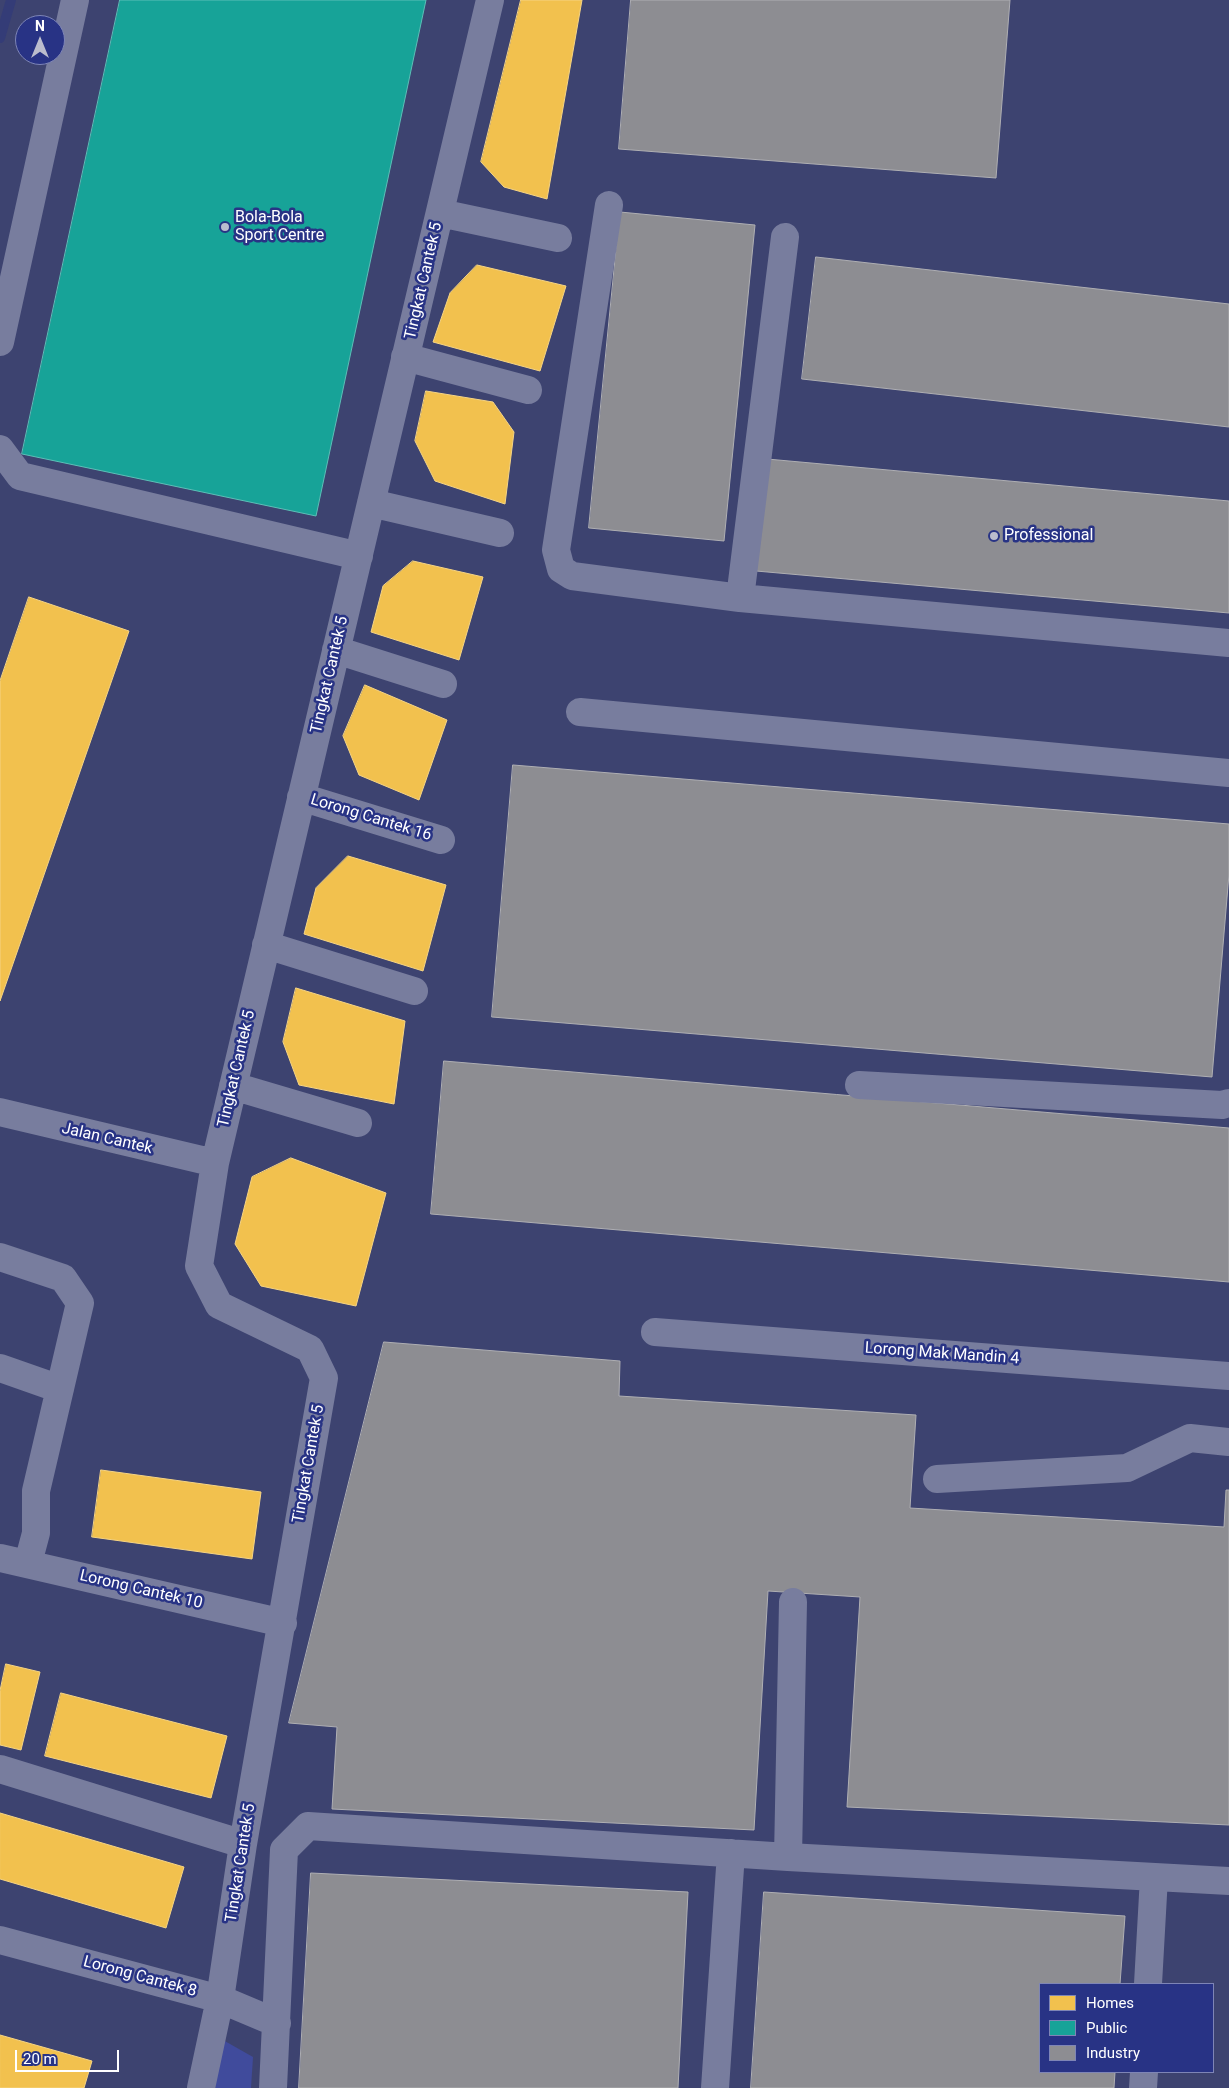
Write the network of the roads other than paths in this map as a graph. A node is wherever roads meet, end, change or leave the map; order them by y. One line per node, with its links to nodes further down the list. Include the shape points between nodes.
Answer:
1 (75, 0): 7 (street)
2 (490, 0): 4 (street, Tingkat Cantek 5)
3 (609, 205): 14 (street, via 556,550 561,569 572,576)
4 (440, 213): 6 (street); 8 (street, Tingkat Cantek 5)
5 (785, 237): 14 (street)
6 (558, 238)
7 (0, 342)
8 (406, 356): 9 (street); 11 (street, Tingkat Cantek 5)
9 (528, 390)
10 (0, 449): 13 (street, via 20,476)
11 (371, 503): 12 (street); 13 (street, Tingkat Cantek 5)
12 (500, 533)
13 (359, 556): 16 (street, Tingkat Cantek 5)
14 (740, 598): 15 (street)
15 (1229, 643)
16 (336, 650): 17 (street); 20 (street, Tingkat Cantek 5)
17 (443, 684)
18 (580, 712): 19 (street)
19 (1229, 773)
20 (301, 797): 21 (street, Lorong Cantek 16); 22 (street, Tingkat Cantek 5)
21 (442, 840)
22 (266, 945): 23 (street); 25 (street, Tingkat Cantek 5)
23 (414, 991)
24 (859, 1085): 26 (street)
25 (233, 1086): 28 (street); 29 (street, Tingkat Cantek 5)
26 (1229, 1103)
27 (0, 1112): 29 (street, Jalan Cantek)
28 (358, 1123)
29 (214, 1163): 40 (street, Tingkat Cantek 5, via 199,1266 219,1305 310,1349 324,1378)
30 (0, 1257): 34 (street, via 63,1278 80,1303)
31 (655, 1332): 33 (street, Lorong Mak Mandin 4)
32 (0, 1368): 34 (street)
33 (1229, 1376)
34 (60, 1389): 38 (street, via 36,1491 36,1533)
35 (1229, 1442): 36 (street, via 1190,1438 1127,1468)
36 (937, 1479)
37 (0, 1558): 38 (street, Lorong Cantek 10)
38 (28, 1563): 40 (street, Lorong Cantek 10)
39 (793, 1602): 44 (street)
40 (282, 1623): 42 (street, Tingkat Cantek 5)
41 (0, 1769): 42 (street)
42 (242, 1844): 49 (street, Tingkat Cantek 5)
43 (731, 1853): 44 (street); 50 (street, via 308,1826 284,1850); 54 (street)
44 (788, 1857): 45 (street)
45 (1154, 1876): 46 (street); 48 (street)
46 (1229, 1881)
47 (0, 1940): 49 (street, Lorong Cantek 8)
48 (1148, 1983)
49 (220, 1999): 50 (street, Lorong Cantek 8); 52 (street, Tingkat Cantek 5)
50 (277, 2023): 53 (street)
51 (1144, 2073): 55 (street)
52 (201, 2088)
53 (273, 2088)
54 (715, 2088)
55 (1143, 2088)

